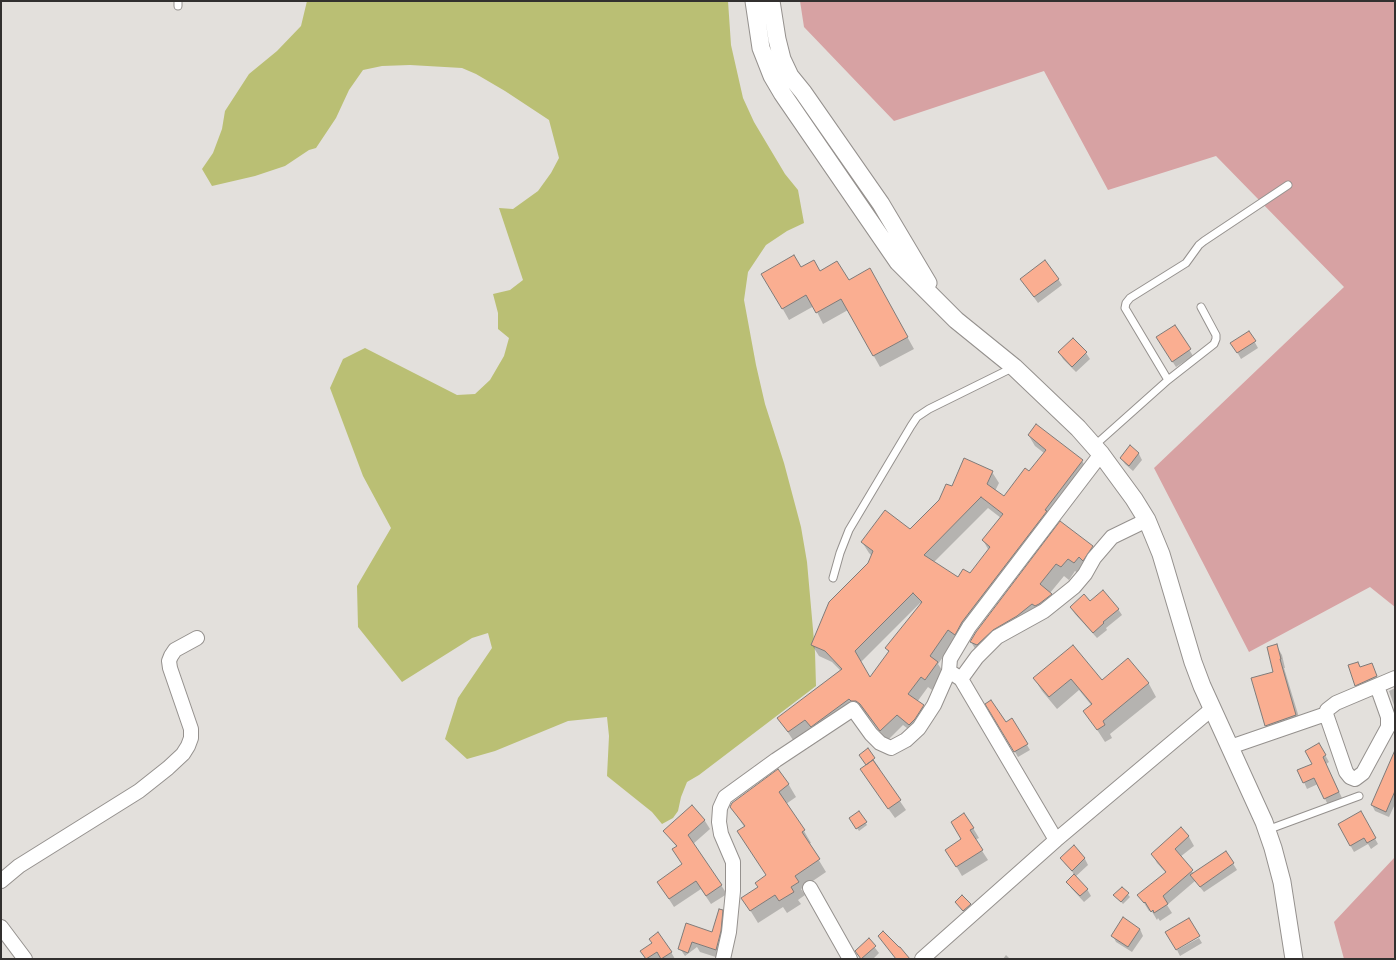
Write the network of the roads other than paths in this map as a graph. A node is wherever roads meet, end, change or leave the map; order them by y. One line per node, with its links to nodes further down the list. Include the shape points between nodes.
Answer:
1 (754, 1): 4 (street, via 761,48 782,93 898,262)
2 (771, 1): 4 (street, via 782,59 790,76 881,204)
3 (1288, 185): 7 (lane, via 1204,241 1186,263 1126,303 1125,308)
4 (942, 305): 6 (street, via 956,320)
5 (1201, 308): 7 (lane, via 1216,334 1214,344)
6 (1014, 367): 8 (street, via 1078,428); 10 (lane, via 929,409 918,417 849,530)
7 (1168, 380): 8 (lane)
8 (1097, 450): 9 (street, via 1134,499); 12 (street, via 969,627 950,659)
9 (1146, 520): 14 (street, via 1112,536 1074,587 1044,611 997,637 977,657); 16 (street, via 1161,554 1193,662)
10 (833, 578)
11 (197, 638): 22 (street, via 175,650 169,661 191,729 191,738 183,754 140,791 19,866)
12 (949, 671): 14 (street); 26 (street, via 934,705 919,728 906,740 891,748 880,743 853,710 725,797 720,808 719,822 721,834 734,862 729,932)
13 (1395, 678): 15 (street)
14 (961, 679): 21 (street)
15 (1377, 686): 17 (street, via 1336,703); 17 (street, via 1388,717 1388,727 1363,773 1355,779 1346,772)
16 (1212, 708): 18 (street); 21 (street)
17 (1326, 714): 18 (street)
18 (1230, 748): 20 (street)
19 (1359, 796): 20 (lane)
20 (1267, 830): 29 (street, via 1282,882)
21 (1056, 840): 28 (street)
22 (1, 881)
23 (810, 888): 27 (street)
24 (1, 927): 25 (street)
25 (25, 959)
26 (723, 959)
27 (850, 959)
28 (922, 959)
29 (1294, 959)

